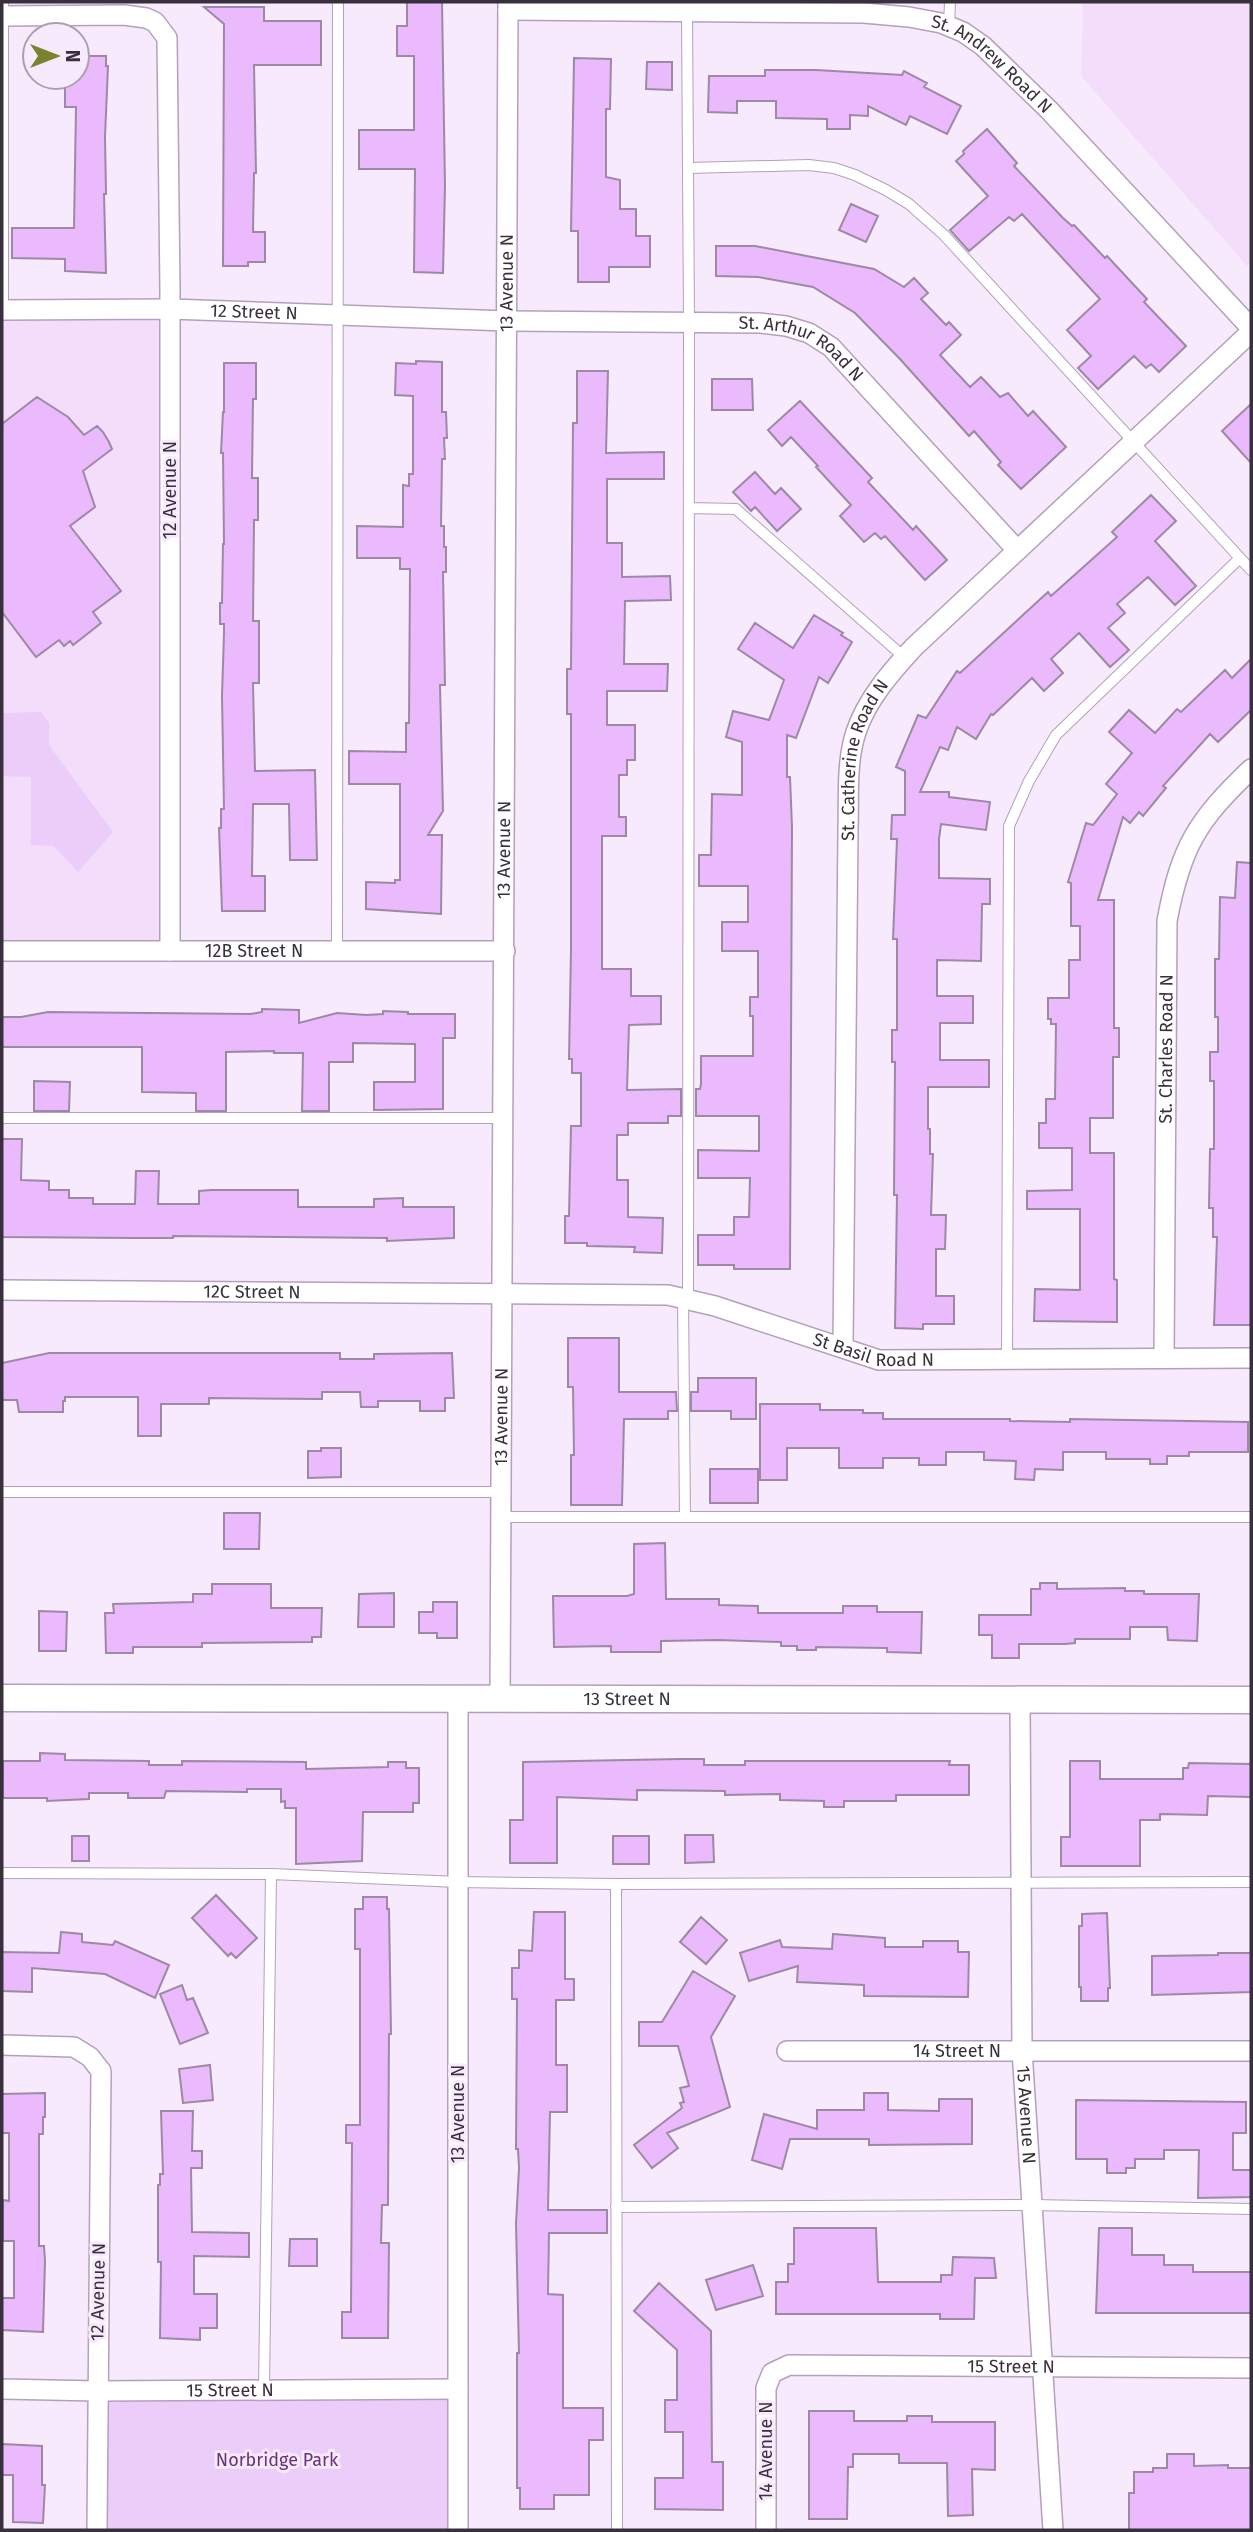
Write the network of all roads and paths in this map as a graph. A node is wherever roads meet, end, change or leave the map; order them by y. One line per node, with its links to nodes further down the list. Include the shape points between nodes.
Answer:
1 (2, 2): 6 (lane)
2 (338, 2): 11 (lane)
3 (950, 2): 7 (lane)
4 (508, 6): 5 (street, St. Andrew Road N); 12 (street, 13 Avenue N)
5 (687, 11): 7 (street, St. Andrew Road N, via 864,13 909,16); 8 (lane)
6 (2, 16): 9 (street, 12 Avenue N, via 124,15 146,18 163,30 169,47); 10 (lane)
7 (949, 26): 14 (street, St. Andrew Road N, via 983,46 1049,110)
8 (688, 168): 13 (lane); 15 (lane, via 834,168 909,204 944,235)
9 (170, 309): 10 (street, 12 Street N); 11 (street, 12 Street N); 23 (street, 12 Avenue N)
10 (2, 310)
11 (337, 313): 12 (street, 12 Street N); 24 (lane)
12 (507, 321): 13 (street, St. Arthur Road N); 25 (street, 13 Avenue N)
13 (689, 322): 16 (lane); 17 (street, St. Arthur Road N, via 786,326 820,339)
14 (1251, 330): 15 (street, St. Catherine Road N)
15 (1134, 442): 17 (street, St. Catherine Road N); 18 (lane)
16 (689, 508): 20 (lane, via 736,509); 30 (lane)
17 (1017, 550): 20 (street, St. Catherine Road N)
18 (1240, 558): 19 (lane); 34 (lane, via 1056,735 1009,826)
19 (1251, 570)
20 (904, 657): 31 (street, St. Catherine Road N, via 883,681 856,732 850,774)
21 (1251, 769): 32 (street, St. Charles Road N, via 1198,827 1182,858 1167,921)
22 (2, 951): 23 (street, 12B Street N)
23 (170, 951): 24 (street, 12B Street N)
24 (337, 951): 25 (street, 12B Street N)
25 (505, 951): 27 (street, 13 Avenue N)
26 (2, 1118): 27 (lane)
27 (503, 1118): 29 (street, 13 Avenue N)
28 (2, 1290): 29 (street, 12C Street N)
29 (503, 1295): 30 (street, St Basil Road N); 36 (street, 13 Avenue N)
30 (685, 1298): 31 (street, St Basil Road N); 38 (lane)
31 (843, 1347): 34 (street, St Basil Road N, via 879,1360)
32 (1164, 1357): 33 (street, St Basil Road N); 34 (street, St Basil Road N)
33 (1251, 1358)
34 (1007, 1360)
35 (2, 1492): 36 (lane)
36 (501, 1492): 37 (street, 13 Avenue N)
37 (501, 1517): 38 (lane); 42 (street, 13 Avenue N)
38 (685, 1517): 39 (lane)
39 (1251, 1517)
40 (2, 1698): 41 (street, 13 Street N)
41 (458, 1699): 42 (street, 13 Street N); 47 (street, 13 Avenue N)
42 (500, 1699): 43 (street, 13 Street N)
43 (1020, 1700): 44 (street, 13 Street N); 49 (street, 15 Avenue N)
44 (1251, 1700)
45 (2, 1873): 46 (lane)
46 (271, 1874): 47 (lane); 63 (lane)
47 (458, 1882): 50 (lane); 62 (street, 13 Avenue N)
48 (1251, 1882): 49 (lane)
49 (1021, 1883): 50 (lane); 52 (street, 15 Avenue N)
50 (616, 1884): 56 (lane)
51 (2, 2045): 64 (street, 12 Avenue N, via 74,2046 101,2071)
52 (1022, 2050): 53 (street, 14 Street N); 54 (street, 14 Street N); 55 (street, 15 Avenue N)
53 (1251, 2050)
54 (787, 2051)
55 (1032, 2205): 56 (lane); 57 (lane); 58 (street, 15 Avenue N)
56 (616, 2207): 67 (lane)
57 (1251, 2209)
58 (1042, 2368): 59 (street, 15 Street N); 60 (street, 15 Street N, via 789,2365); 69 (street, 15 Avenue N)
59 (1251, 2368)
60 (772, 2373): 68 (street, 14 Avenue N, via 766,2388)
61 (2, 2389): 64 (street, 15 Street N)
62 (458, 2389): 63 (street, 15 Street N); 66 (street, 13 Avenue N)
63 (264, 2390): 64 (street, 15 Street N)
64 (97, 2391): 65 (street, 12 Avenue N)
65 (97, 2530)
66 (458, 2530)
67 (617, 2530)
68 (766, 2530)
69 (1053, 2530)

